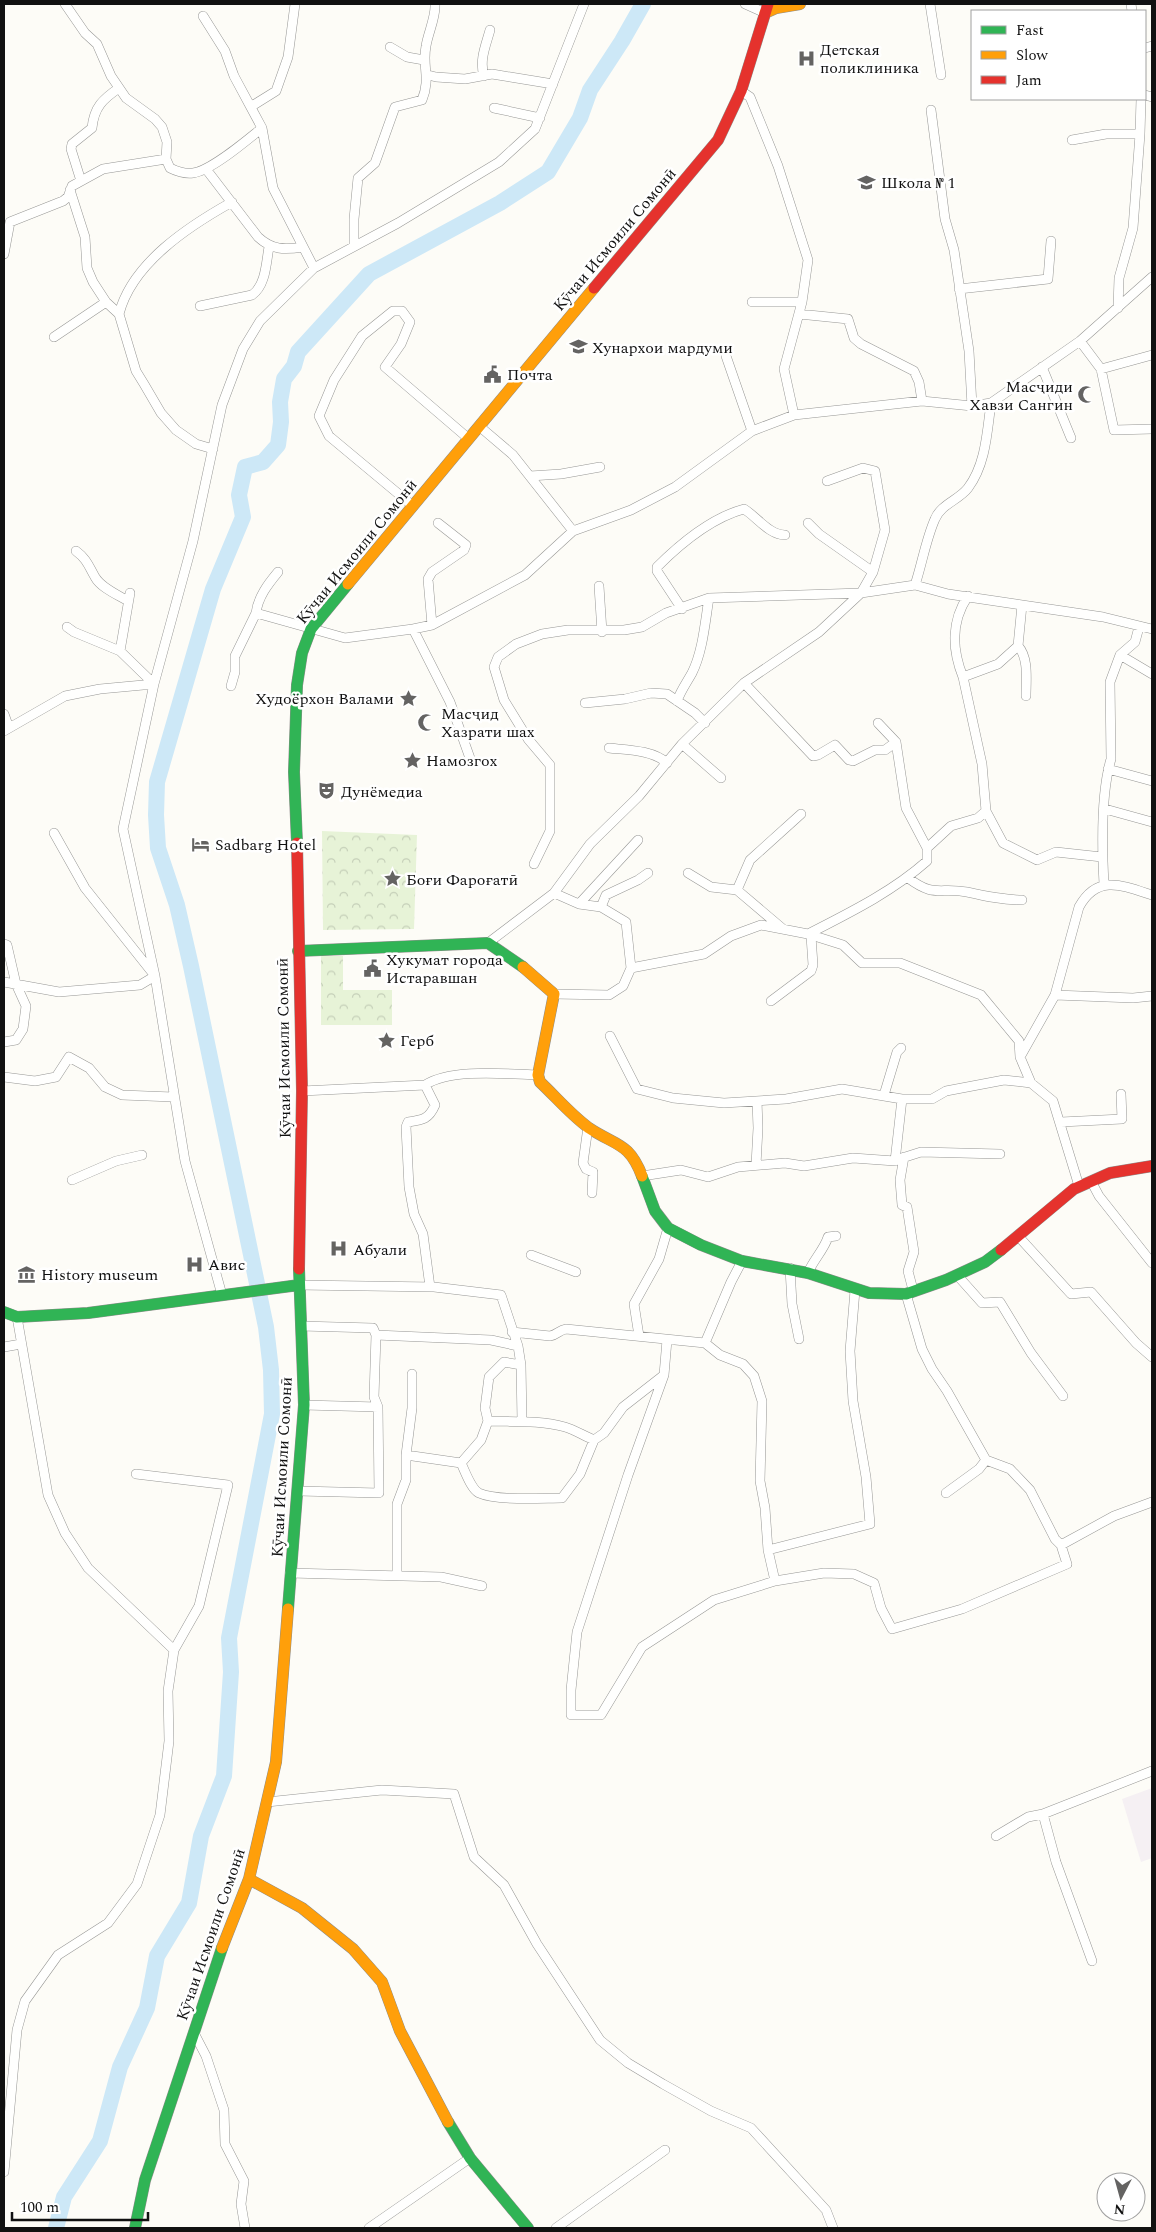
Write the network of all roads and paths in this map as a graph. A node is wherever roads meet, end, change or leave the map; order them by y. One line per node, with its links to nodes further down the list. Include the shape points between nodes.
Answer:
1 (65, 4): 17 (street, via 97,44)
2 (295, 4): 20 (street, via 288,57 276,91)
3 (435, 4): 12 (street)
4 (584, 4): 16 (street)
5 (745, 4): 8 (street)
6 (800, 4): 8 (main road)
7 (930, 4): 14 (street)
8 (766, 8): 18 (main road, Кӯчаи Исмоили Сомонӣ)
9 (204, 16): 20 (street)
10 (490, 30): 15 (street, via 481,67)
11 (390, 47): 12 (street, via 407,57)
12 (424, 60): 13 (street)
13 (428, 75): 15 (street, via 466,79); 34 (street, via 422,100 395,107 375,163 358,178)
14 (941, 75)
15 (484, 76): 16 (street, via 492,74)
16 (553, 84): 23 (street)
17 (119, 88): 27 (street, via 126,98 162,127 167,142); 29 (street, via 104,98 95,109 92,128 72,144)
18 (741, 91): 43 (street, via 750,97 808,260); 58 (main road, Кӯчаи Исмоили Сомонӣ, via 718,140)
19 (1141, 100): 25 (street)
20 (252, 106): 24 (street)
21 (494, 108): 23 (street)
22 (931, 110): 40 (street, via 946,219)
23 (540, 118): 34 (street, via 535,129 499,162)
24 (262, 128): 28 (street); 36 (street, via 272,188)
25 (1140, 134): 26 (street, via 1106,134); 45 (street, via 1133,228 1119,278)
26 (1072, 140)
27 (166, 159): 28 (street, via 170,168 181,173); 29 (street, via 103,169)
28 (206, 169): 31 (street)
29 (81, 181): 30 (street)
30 (70, 190): 32 (street, via 63,201); 41 (street, via 85,237 87,268)
31 (232, 202): 35 (street, via 258,238); 46 (street, via 194,223 152,261 135,280)
32 (7, 222): 37 (street)
33 (1051, 240): 40 (street, via 1048,279)
34 (354, 246): 38 (street)
35 (269, 247): 36 (street); 44 (street, via 258,291)
36 (302, 247): 38 (street)
37 (4, 254)
38 (314, 268): 63 (street, via 260,321 242,349 222,405)
39 (1152, 277): 45 (street)
40 (960, 289): 56 (street, via 970,352)
41 (106, 302): 46 (street); 48 (street)
42 (752, 302): 43 (street)
43 (802, 302): 47 (street)
44 (200, 306)
45 (1118, 308): 49 (street)
46 (118, 314): 63 (street, via 136,371 161,413 187,438)
47 (799, 314): 54 (street, via 848,319 854,338 861,344 914,370); 57 (street, via 784,369)
48 (54, 337)
49 (1080, 342): 52 (street); 53 (street)
50 (1152, 355): 53 (street)
51 (726, 356): 60 (street)
52 (1042, 367): 55 (street); 61 (street)
53 (1101, 370): 59 (street, via 1114,430)
54 (922, 401): 56 (street); 57 (street)
55 (991, 403): 56 (street); 76 (street, via 980,466 968,489 935,517)
56 (972, 406)
57 (794, 415): 60 (street)
58 (480, 426): 62 (main road, Кӯчаи Исмоили Сомонӣ); 65 (street, via 513,455)
59 (1152, 429)
60 (752, 431): 70 (street, via 674,487 632,510)
61 (1071, 438)
62 (469, 439): 67 (main road, Кӯчаи Исмоили Сомонӣ); 67 (street, via 385,367 401,344 410,322 402,311 393,311 362,336 334,380 319,416 329,436)
63 (213, 449): 96 (street, via 193,541)
64 (600, 467): 65 (street)
65 (530, 476): 70 (street)
66 (826, 481): 74 (street, via 863,468 875,471 884,530)
67 (413, 506): 86 (main road, Кӯчаи Исмоили Сомонӣ)
68 (808, 522): 74 (street, via 819,534)
69 (438, 523): 83 (street, via 466,545 464,550 432,572 428,579)
70 (574, 531): 83 (street, via 525,575)
71 (785, 535): 81 (street, via 744,509 699,532 657,566 657,571)
72 (76, 551): 91 (street, via 83,556 96,579 129,597)
73 (278, 572): 82 (street, via 267,584)
74 (872, 572): 77 (street)
75 (599, 586): 89 (street)
76 (915, 586): 77 (street); 78 (street)
77 (861, 593): 79 (street); 95 (street, via 819,632)
78 (968, 596): 80 (street); 94 (street, via 954,627 957,661)
79 (709, 598): 81 (street); 99 (street, via 702,642)
80 (1022, 604): 85 (street, via 1103,617); 90 (street)
81 (682, 609): 89 (street, via 666,613 642,627)
82 (256, 613): 86 (street); 97 (street, via 235,656)
83 (432, 625): 87 (street)
84 (67, 627): 91 (street)
85 (1139, 627): 88 (street); 92 (street, via 1135,642)
86 (311, 629): 87 (street, via 345,638); 136 (main road, Кӯчаи Исмоили Сомонӣ, via 302,653 297,685 294,772)
87 (413, 629): 108 (street, via 450,702)
88 (1152, 629)
89 (602, 632): 121 (street, via 568,630 542,634 516,644 498,657 494,667 504,700 528,739 550,765 550,831)
90 (1018, 646): 94 (street, via 998,664); 98 (street, via 1024,654)
91 (120, 651): 96 (street)
92 (1120, 655): 93 (street); 110 (street, via 1110,682 1111,759)
93 (1152, 674)
94 (963, 677): 114 (street, via 982,764)
95 (744, 683): 103 (street); 105 (street, via 813,756 836,745 853,761 875,750 885,750)
96 (154, 684): 104 (street, via 65,696); 138 (street, via 123,829)
97 (231, 686)
98 (1026, 696)
99 (677, 701): 100 (street, via 667,694 651,693); 103 (street)
100 (585, 703)
101 (4, 714): 104 (street)
102 (878, 723): 105 (street)
103 (705, 724): 106 (street)
104 (6, 729)
105 (896, 742): 119 (street, via 906,808)
106 (682, 744): 109 (street); 111 (street)
107 (608, 748): 109 (street, via 640,752)
108 (471, 762)
109 (667, 763): 127 (street, via 590,844)
110 (1108, 769): 112 (street); 113 (street)
111 (721, 778)
112 (1152, 781)
113 (1105, 809): 116 (street); 120 (street)
114 (986, 811): 119 (street, via 978,818 951,826); 120 (street, via 1003,843 1037,860 1056,852)
115 (801, 814): 126 (street, via 750,860)
116 (1152, 822)
117 (54, 833): 138 (street, via 85,888)
118 (638, 840): 130 (street)
119 (927, 848): 124 (street, via 926,861)
120 (1102, 857): 125 (street)
121 (534, 864)
122 (648, 873): 131 (street, via 606,895)
123 (688, 874): 126 (street, via 711,887)
124 (908, 878): 129 (street, via 930,891 966,892); 133 (street)
125 (1104, 884): 128 (street); 142 (street, via 1086,895 1079,907)
126 (738, 890): 132 (street)
127 (554, 893): 130 (street); 134 (street)
128 (1152, 895)
129 (1022, 900)
130 (579, 904): 131 (street)
131 (601, 907): 137 (street, via 626,922)
132 (785, 931): 133 (street); 137 (street, via 761,925 731,936 704,954)
133 (810, 935): 144 (street, via 811,970); 148 (street, via 843,945 862,963 900,962 981,995 1019,1041)
134 (488, 943): 136 (main road); 141 (main road)
135 (4, 944): 140 (street)
136 (298, 951): 153 (main road, Кӯчаи Исмоили Сомонӣ)
137 (631, 968): 141 (street, via 623,986 609,995)
138 (154, 976): 140 (street, via 140,985 59,992); 156 (street)
139 (4, 982): 140 (street)
140 (16, 984): 146 (street, via 26,1006 23,1029 16,1040)
141 (554, 994): 149 (main road)
142 (1055, 996): 143 (street); 148 (street)
143 (1152, 996)
144 (771, 1001)
145 (610, 1036): 158 (street, via 637,1089 673,1098 724,1103)
146 (4, 1042)
147 (901, 1048): 155 (street)
148 (1020, 1057): 151 (street)
149 (538, 1075): 152 (street, via 484,1073); 160 (main road, via 540,1082)
150 (4, 1077): 156 (street, via 35,1082 56,1077 69,1057 89,1068 105,1087 122,1094)
151 (1031, 1083): 157 (street, via 1004,1080 946,1091 932,1099); 159 (street, via 1053,1101)
152 (425, 1085): 153 (street); 182 (street, via 435,1105 431,1115 425,1120 408,1122 406,1126 414,1214 423,1234)
153 (302, 1091): 181 (main road, Кӯчаи Исмоили Сомонӣ)
154 (1121, 1094): 159 (street, via 1122,1119)
155 (884, 1095): 157 (street); 158 (street, via 842,1089)
156 (173, 1097): 185 (street, via 185,1161)
157 (902, 1099): 163 (street)
158 (757, 1101): 164 (street)
159 (1061, 1122): 169 (street)
160 (588, 1127): 166 (main road, via 629,1151); 170 (street, via 583,1163 593,1172)
161 (1000, 1154): 163 (street, via 921,1152)
162 (142, 1155): 167 (street, via 116,1161)
163 (899, 1159): 164 (street, via 853,1158 804,1166 785,1163); 184 (street, via 902,1205 907,1207 914,1252 908,1271)
164 (756, 1165): 166 (street, via 708,1177 681,1170)
165 (1152, 1166): 168 (main road, via 1110,1173)
166 (642, 1176): 171 (main road, via 655,1211)
167 (72, 1180)
168 (1091, 1181): 169 (main road); 176 (street, via 1099,1196)
169 (1079, 1186): 173 (main road)
170 (592, 1193)
171 (668, 1228): 175 (main road); 191 (street, via 658,1259 634,1304)
172 (836, 1236): 179 (street, via 828,1236)
173 (1019, 1236): 180 (main road, via 985,1262); 198 (street, via 1071,1294 1091,1292 1136,1344)
174 (531, 1255): 178 (street)
175 (742, 1261): 177 (main road); 194 (street)
176 (1152, 1263)
177 (790, 1268): 179 (main road); 192 (street, via 792,1304)
178 (576, 1272)
179 (808, 1273): 183 (main road)
180 (957, 1274): 184 (main road); 202 (street, via 982,1303 1000,1302 1031,1353)
181 (295, 1285): 182 (street); 185 (main road); 188 (main road, Кӯчаи Исмоили Сомонӣ)
182 (430, 1287): 189 (street, via 501,1295)
183 (855, 1290): 184 (main road, via 882,1294); 216 (street, via 850,1350 853,1401 870,1524)
184 (910, 1292): 209 (street, via 922,1349)
185 (222, 1295): 187 (main road, via 88,1313)
186 (4, 1312): 187 (main road)
187 (17, 1317): 195 (street)
188 (302, 1326): 190 (street, via 373,1328); 203 (main road, Кӯчаи Исмоили Сомонӣ)
189 (512, 1332): 191 (street, via 550,1336 566,1329); 196 (street)
190 (376, 1335): 196 (street, via 491,1340); 204 (street, via 374,1397)
191 (639, 1336): 193 (street)
192 (799, 1339)
193 (667, 1340): 194 (street); 201 (street)
194 (705, 1343): 216 (street, via 720,1355 743,1364 754,1376 762,1401 760,1481)
195 (21, 1344): 197 (street); 221 (street, via 48,1495 65,1533 88,1568)
196 (518, 1346): 199 (street)
197 (4, 1347)
198 (1152, 1357)
199 (522, 1365): 205 (street); 206 (street, via 504,1362 489,1377 485,1408)
200 (412, 1374): 208 (street, via 412,1408)
201 (664, 1375): 207 (street, via 623,1406 604,1434); 219 (street, via 577,1632 571,1716 601,1715 642,1647 714,1600)
202 (1063, 1396)
203 (304, 1405): 204 (street); 212 (main road, Кӯчаи Исмоили Сомонӣ)
204 (378, 1407): 212 (street, via 378,1494)
205 (522, 1421): 206 (street); 207 (street, via 568,1428)
206 (488, 1422): 210 (street, via 481,1440)
207 (594, 1440): 210 (street, via 580,1474 562,1498 508,1498 479,1493)
208 (406, 1455): 210 (street); 218 (street, via 406,1480 397,1504)
209 (986, 1460): 213 (street, via 979,1469); 215 (street, via 1010,1468 1030,1490)
210 (461, 1463)
211 (136, 1474): 221 (street, via 228,1485 199,1606)
212 (299, 1491): 217 (main road, Кӯчаи Исмоили Сомонӣ)
213 (946, 1492)
214 (1152, 1502): 215 (street, via 1114,1516)
215 (1060, 1545): 219 (street, via 1067,1564 962,1609 892,1629 881,1608 874,1583 854,1574 824,1573)
216 (768, 1550): 219 (street)
217 (290, 1573): 218 (street); 223 (main road, Кӯчаи Исмоили Сомонӣ, via 276,1762)
218 (397, 1576): 220 (street, via 441,1577)
219 (775, 1581)
220 (482, 1586)
221 (174, 1650): 231 (street, via 168,1691 170,1742 160,1815 137,1884 108,1923 58,1955 24,2001 17,2030)
222 (1152, 1772): 224 (street)
223 (267, 1802): 226 (main road, Кӯчаи Исмоили Сомонӣ); 237 (street, via 382,1790 454,1794 474,1857 504,1886 537,1944 600,2040 628,2063 663,2084 711,2111 751,2128 826,2210)
224 (1044, 1814): 225 (street, via 1028,1817); 227 (street, via 1056,1862)
225 (996, 1836)
226 (249, 1879): 228 (main road, Кӯчаи Исмоили Сомонӣ); 230 (main road, via 302,1908 353,1949 382,1982 400,2031 421,2074)
227 (1092, 1961)
228 (194, 2033): 232 (main road, Кӯчаи Исмоили Сомонӣ, via 145,2180); 233 (street, via 206,2056 224,2110 225,2144 244,2181 241,2204)
229 (665, 2150): 236 (street)
230 (470, 2158): 234 (street); 235 (main road)
231 (4, 2172)
232 (136, 2228)
233 (245, 2228)
234 (369, 2228)
235 (528, 2228)
236 (556, 2228)
237 (833, 2228)

